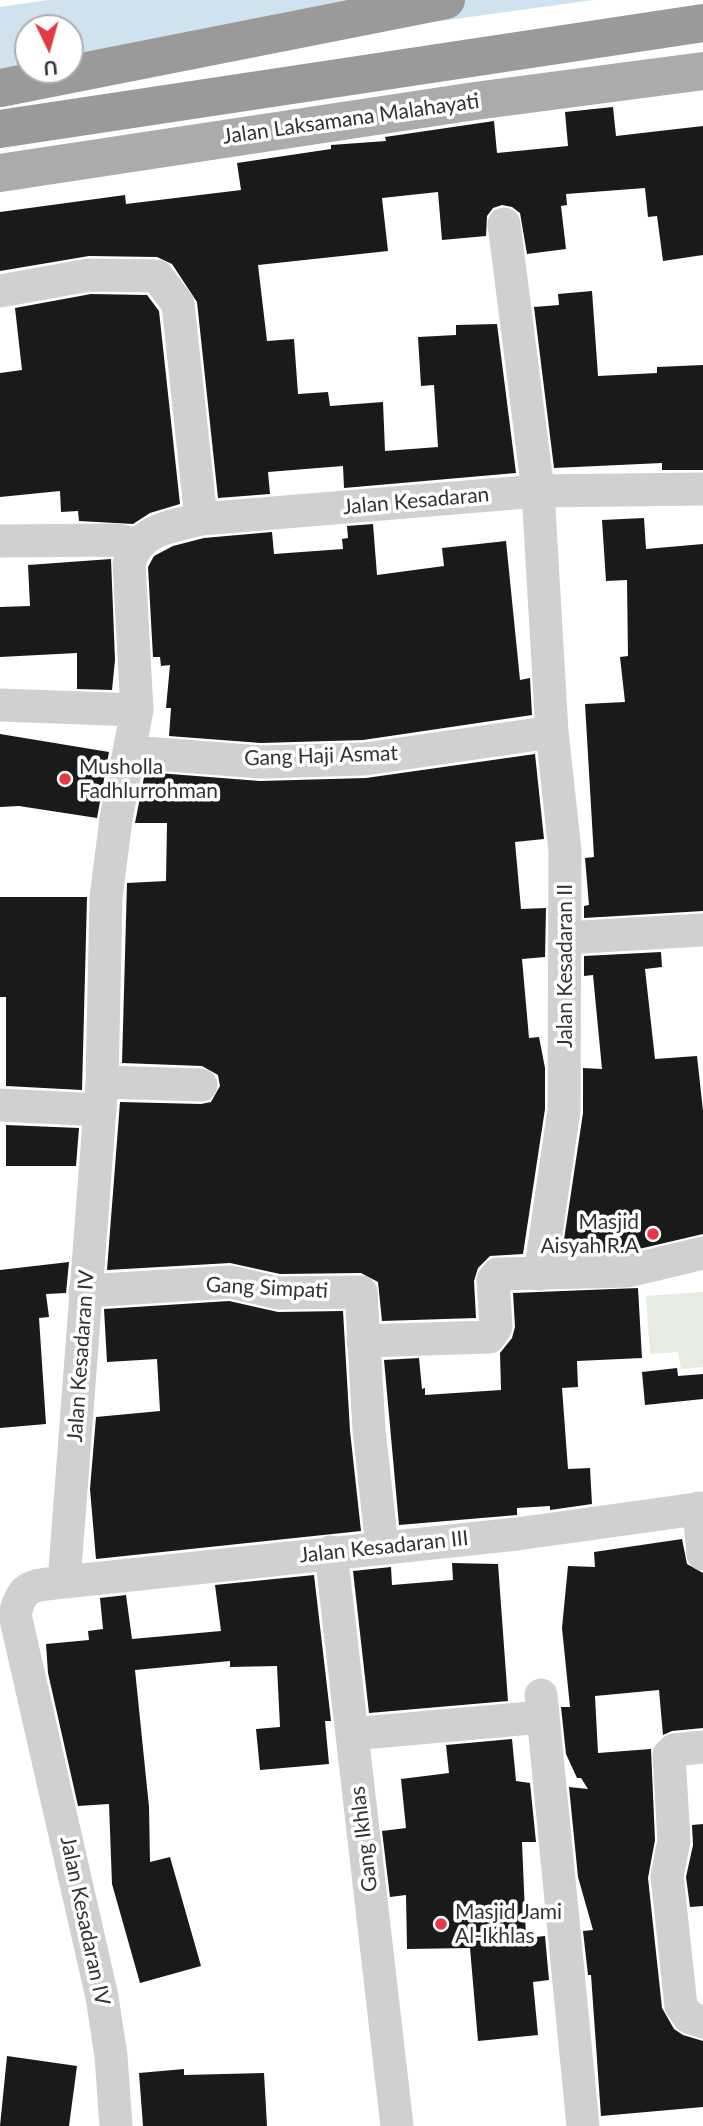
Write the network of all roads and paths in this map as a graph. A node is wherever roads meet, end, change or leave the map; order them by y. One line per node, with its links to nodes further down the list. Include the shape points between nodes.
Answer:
1 (446, 0): 4 (highway)
2 (703, 23): 5 (highway)
3 (703, 71): 6 (main road, Jalan Laksamana Malahayati)
4 (0, 88)
5 (0, 129)
6 (0, 173)
7 (504, 224): 10 (street, Jalan Kesadaran II)
8 (0, 290): 11 (street, via 89,275 157,276 178,304)
9 (703, 489): 10 (street, Jalan Kesadaran)
10 (538, 491): 11 (street, Jalan Kesadaran); 16 (street, Jalan Kesadaran II)
11 (201, 519): 13 (street, Jalan Kesadaran, via 150,533)
12 (0, 541): 13 (street, via 117,540)
13 (136, 544): 15 (street, Jalan Kesadaran IV, via 129,564)
14 (0, 705): 15 (street)
15 (138, 710): 17 (street, Jalan Kesadaran IV)
16 (552, 732): 17 (street, Gang Haji Asmat, via 365,759 261,762); 19 (street, Jalan Kesadaran II, via 565,851)
17 (131, 752): 21 (street, Jalan Kesadaran IV, via 106,898)
18 (703, 930): 19 (street)
19 (565, 938): 24 (street, Jalan Kesadaran II, via 564,1111)
20 (201, 1085): 21 (street)
21 (101, 1096): 22 (street); 25 (street, Jalan Kesadaran IV)
22 (0, 1105)
23 (703, 1252): 24 (street, via 628,1271)
24 (540, 1274): 26 (street, via 494,1276 496,1328 489,1338)
25 (85, 1291): 26 (street, Gang Simpati, via 231,1282 278,1293 361,1292); 31 (street, Jalan Kesadaran IV)
26 (363, 1341): 28 (street, Gang Simpati)
27 (701, 1508): 28 (street, Jalan Kesadaran III); 30 (street)
28 (382, 1547): 29 (street, Jalan Kesadaran III)
29 (331, 1552): 31 (street, Jalan Kesadaran III); 33 (street, Gang Ikhlas)
30 (703, 1554)
31 (64, 1582): 32 (street, Jalan Kesadaran IV)
32 (10, 1595): 36 (street, Jalan Kesadaran IV, via 102,1997)
33 (352, 1734): 37 (street, Gang Ikhlas); 38 (street, via 542,1706)
34 (703, 1747): 35 (street, via 674,1750 669,1755 674,1841 667,1876 681,2006 690,2017)
35 (703, 2022)
36 (116, 2126)
37 (397, 2126)
38 (583, 2126)

